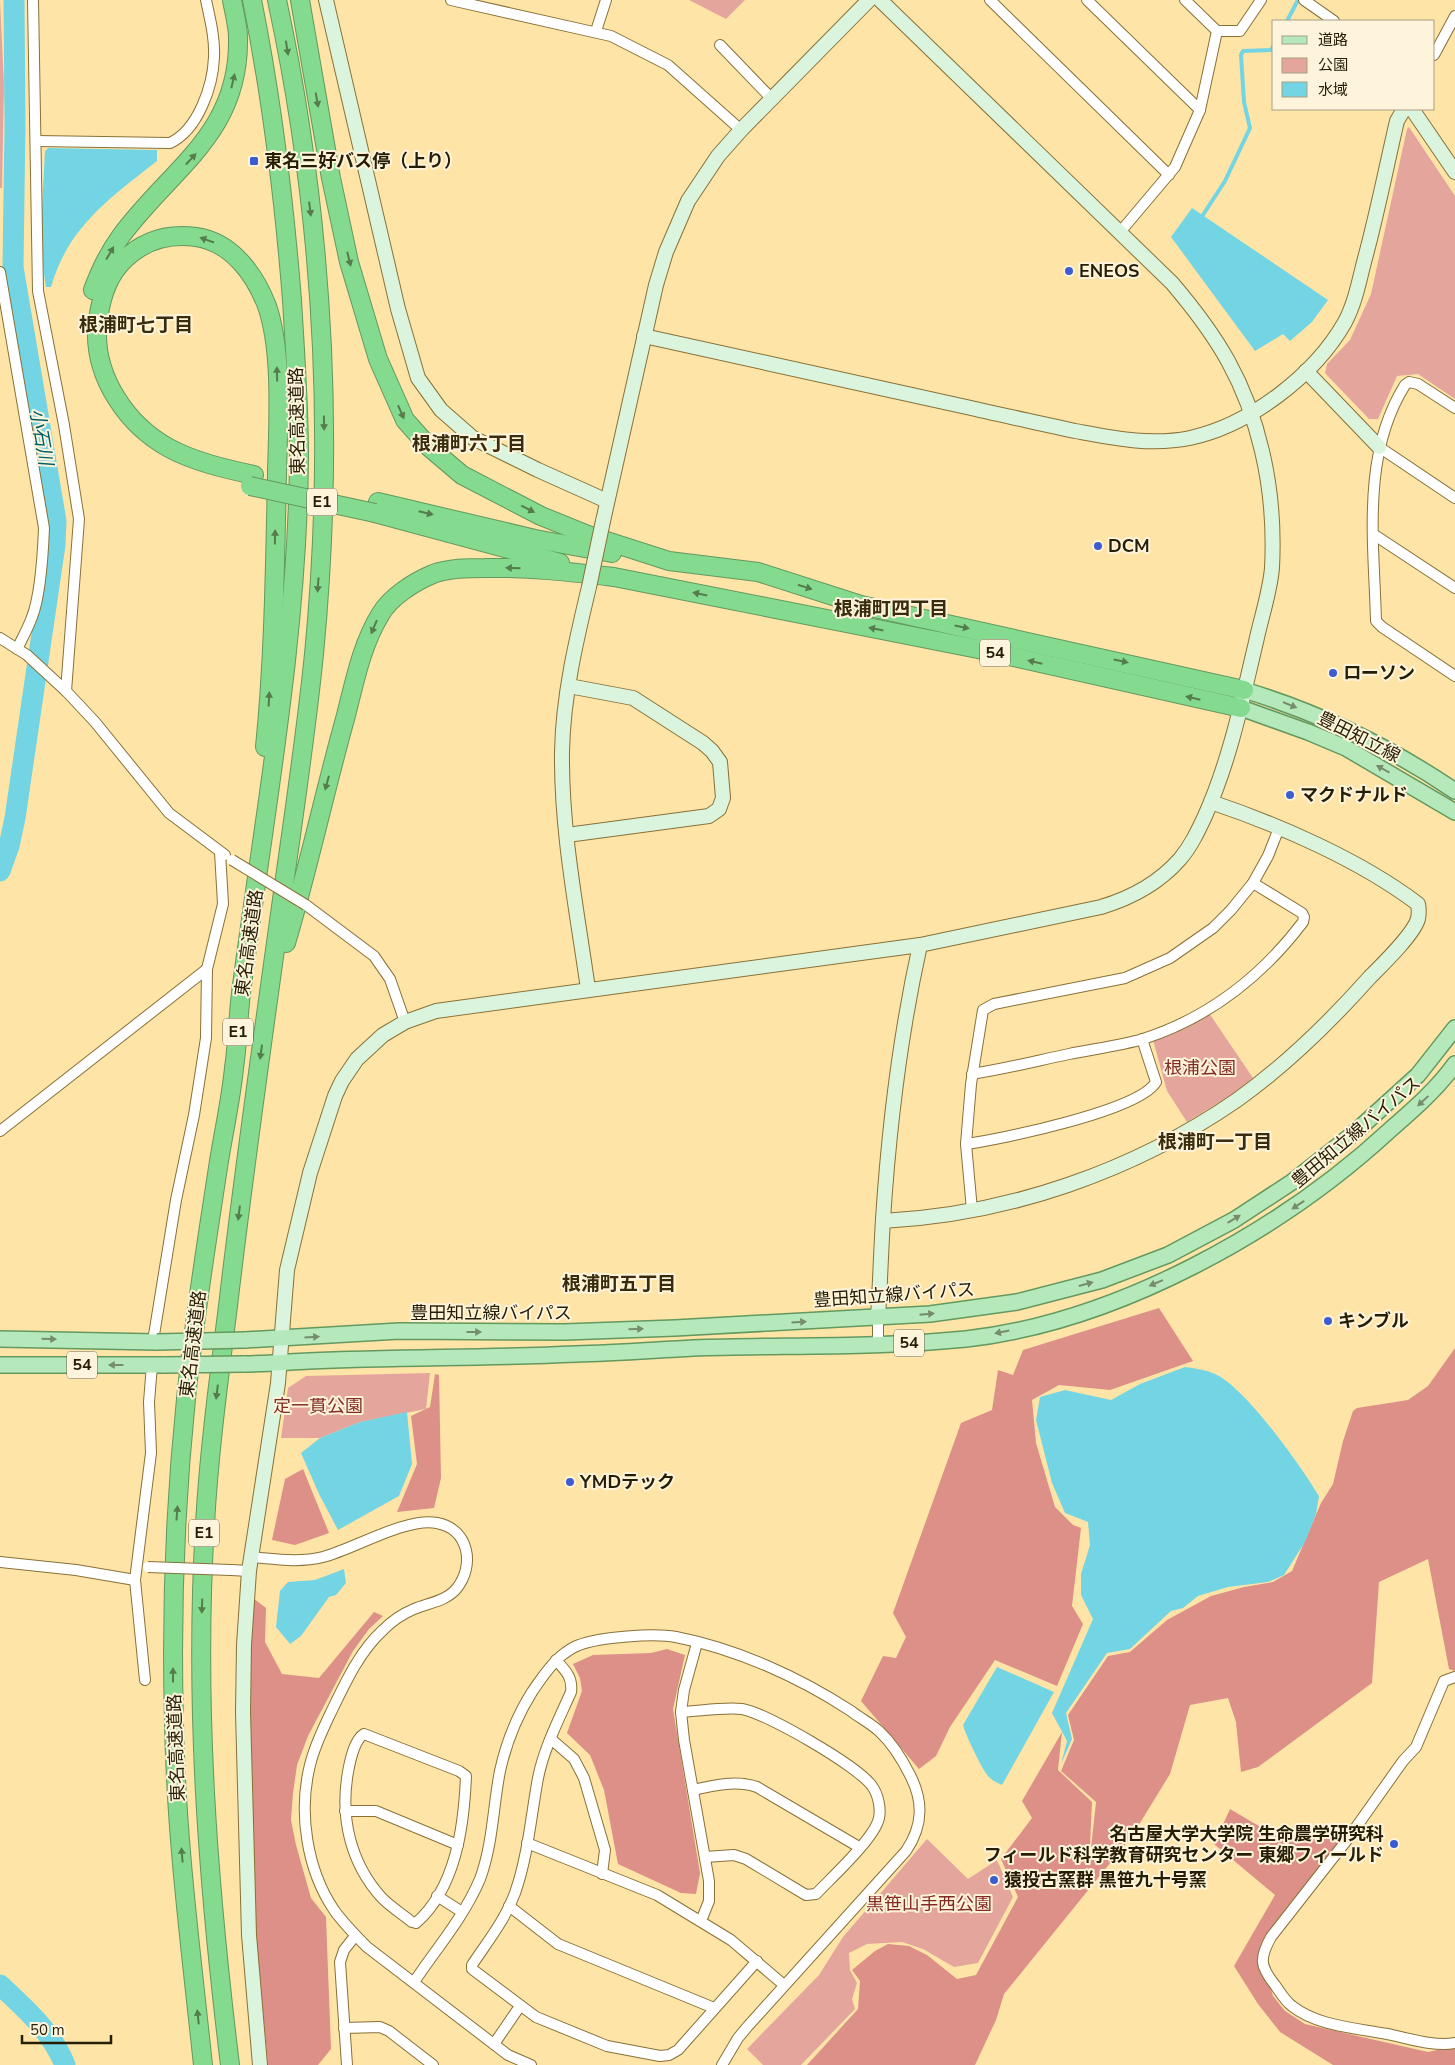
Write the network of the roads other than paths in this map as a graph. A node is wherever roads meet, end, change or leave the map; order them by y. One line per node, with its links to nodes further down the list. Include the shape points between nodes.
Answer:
1 (33, 0): 29 (street)
2 (206, 0): 29 (street, via 212,26 214,57 211,77 196,116 178,139 170,143)
3 (232, 0): 39 (highway, one-way to 3, via 215,477 182,465 132,434 112,412 98,386 87,343 87,317 98,276 121,236 197,153 230,95 238,36)
4 (252, 0): 64 (highway, 東名高速道路 / E1, via 278,148 296,353 299,456 294,568 280,725)
5 (277, 0): 65 (highway, 東名高速道路 / E1, one-way to 65, via 303,143 316,255 323,353 324,448 314,652)
6 (300, 0): 44 (highway, one-way to 44, via 349,262 378,359 404,420 429,448 462,475 541,516)
7 (326, 0): 41 (street, via 398,309 418,378 441,410 473,438)
8 (451, 0): 17 (street)
9 (606, 0): 20 (street)
10 (869, 0): 24 (street)
11 (880, 0): 32 (street)
12 (990, 0): 31 (street)
13 (1087, 0): 25 (street)
14 (1185, 0): 21 (street)
15 (1261, 0): 21 (street, via 1240,31)
16 (1304, 0): 19 (street)
17 (498, 4): 20 (street)
18 (1455, 16): 23 (street)
19 (1333, 20)
20 (596, 31): 28 (street, via 668,65)
21 (1217, 31): 25 (street)
22 (720, 45): 24 (street)
23 (1435, 53)
24 (772, 99): 28 (street)
25 (1200, 110): 31 (street)
26 (1403, 110): 35 (street, via 1397,120 1352,306 1331,343)
27 (1413, 110): 30 (street)
28 (741, 130): 34 (street, via 718,156 677,225 656,285)
29 (36, 141): 52 (street, via 38,290 79,519)
30 (1455, 172)
31 (1169, 175): 32 (street)
32 (1120, 231): 37 (street, via 1172,283 1209,328 1233,369)
33 (0, 272): 48 (street, via 44,528 36,604)
34 (644, 336): 37 (street, via 1130,442 1189,438 1221,429); 41 (street)
35 (1306, 370): 37 (street); 38 (street)
36 (1455, 408): 38 (street, via 1418,384 1409,382 1394,404)
37 (1252, 414): 51 (street, via 1271,508 1272,569)
38 (1379, 448): 40 (street); 43 (street, via 1374,473)
39 (252, 481): 42 (highway, bridge); 64 (highway, one-way to 39, via 267,724 275,564 277,352 268,308 260,290 243,263 231,252 202,238 186,235 152,240 137,248 115,270 101,301 97,335 102,367 109,384 116,399 140,427 170,448)
40 (1455, 498)
41 (607, 501): 50 (street, bridge)
42 (376, 508): 44 (highway, one-way to 44, via 621,555); 45 (highway)
43 (1374, 534): 46 (street); 49 (street, via 1376,621)
44 (669, 561): 51 (highway, 54, one-way to 51, via 758,572 861,604)
45 (614, 577): 53 (highway, 54, one-way to 45, via 978,649); 65 (highway, one-way to 65, via 554,570 460,568 434,574 405,588 380,614 359,668)
46 (1455, 588)
47 (0, 638): 48 (street)
48 (17, 649): 52 (street)
49 (1455, 676)
50 (569, 686): 58 (street, via 562,750); 58 (street, via 632,698 703,743 720,762 723,798 718,810 709,816)
51 (1244, 690): 53 (street); 54 (main road, 豊田知立線 / 54, one-way to 54, via 1273,698 1343,727 1412,762)
52 (66, 691): 59 (street, via 169,813)
53 (1241, 708): 55 (street); 56 (main road, 豊田知立線 / 54, one-way to 53, via 1346,748)
54 (1455, 791)
55 (1211, 802): 57 (street); 61 (street, via 1190,846 1180,859 1149,886 1122,901)
56 (1455, 812)
57 (1279, 828): 60 (street); 73 (street, via 1362,869 1418,904 1419,916 1412,930 1342,1009 1295,1054 1213,1116 1112,1168 1035,1195)
58 (567, 836): 63 (street)
59 (220, 852): 62 (street, via 223,904); 66 (street, bridge, via 306,905 374,956 390,979)
60 (1252, 883): 68 (street, via 1302,913 1303,922 1272,960 1241,987 1197,1015); 70 (street, via 1213,928 1170,958 1125,978 986,1007 981,1015)
61 (920, 945): 63 (street); 74 (street, via 898,1069)
62 (207, 969): 71 (street); 78 (street, via 206,1038 176,1200)
63 (588, 989): 66 (street, via 462,1006)
64 (241, 992): 114 (highway, 東名高速道路 / E1, one-way to 64, via 182,1859 174,1725 177,1517 186,1398 204,1256 234,1068)
65 (268, 1004): 115 (highway, 東名高速道路 / E1, one-way to 115, via 233,1260 204,1530 202,1746 214,1917)
66 (405, 1022): 76 (street, via 383,1034 367,1049 335,1096 297,1222 287,1270)
67 (1455, 1028): 75 (main road, 豊田知立線バイパス / 54, one-way to 67, via 1017,1302 1102,1280 1168,1255 1234,1220 1284,1188 1353,1134 1418,1075)
68 (1142, 1039): 70 (street); 72 (street, via 1156,1082 1144,1094 1060,1125)
69 (1455, 1064): 79 (main road, 豊田知立線バイパス / 54, one-way to 79, via 1440,1085 1369,1150 1303,1202 1244,1240 1172,1276 1105,1304 1045,1324 968,1338)
70 (972, 1074): 72 (street)
71 (0, 1131)
72 (966, 1144): 73 (street)
73 (972, 1210): 74 (street)
74 (883, 1221): 75 (street)
75 (878, 1318): 76 (main road, 豊田知立線バイパス / 54, one-way to 75, via 399,1331 565,1332); 79 (street)
76 (281, 1338): 78 (main road, 豊田知立線バイパス / 54, bridge); 80 (street)
77 (0, 1339): 78 (main road, 54, one-way to 78)
78 (155, 1342)
79 (878, 1345): 80 (main road, 豊田知立線バイパス / 54, via 692,1348)
80 (280, 1363): 81 (main road, 54, bridge); 83 (street)
81 (158, 1365): 82 (main road, 54, one-way to 82); 85 (street, via 149,1402 152,1453)
82 (0, 1366)
83 (251, 1556): 86 (street); 105 (street, via 303,1560 323,1557 423,1522 452,1529 466,1548 467,1570 454,1592 414,1609 374,1638 331,1712 310,1766 305,1826 311,1856 324,1893)
84 (0, 1562): 87 (street)
85 (143, 1567): 86 (street, bridge); 87 (street)
86 (249, 1571): 116 (street, via 243,1672 248,1925)
87 (135, 1580): 91 (street)
88 (697, 1643): 89 (street, via 654,1636 590,1642 577,1645); 92 (street); 108 (street, via 740,1656 827,1696 877,1729 891,1743 918,1790 919,1824 916,1836 906,1851)
89 (556, 1660): 93 (street, via 569,1675 571,1689); 103 (street, via 529,1698 511,1734 500,1772 484,1866)
90 (1455, 1677): 112 (street, via 1444,1681 1416,1747 1271,1937 1262,1956 1270,1979 1290,2005 1304,2015 1415,2040)
91 (145, 1680)
92 (681, 1712): 94 (street); 98 (street, via 750,1711 772,1720 859,1773 878,1796 879,1810 876,1827)
93 (551, 1739): 96 (street, via 538,1777); 100 (street, via 574,1759 584,1778 605,1850)
94 (694, 1790): 98 (street, via 734,1783 756,1787); 99 (street)
95 (345, 1811): 97 (street, via 376,1811); 97 (street, via 348,1768 360,1738 366,1734 466,1776); 101 (street, via 354,1854 384,1899 416,1923)
96 (527, 1843): 100 (street); 102 (street, via 520,1878)
97 (458, 1845): 101 (street)
98 (860, 1847): 99 (street, via 812,1896 734,1855)
99 (705, 1857): 104 (street, via 710,1890)
100 (602, 1874): 104 (street, via 657,1895)
101 (437, 1896): 103 (street)
102 (509, 1906): 109 (street, via 472,1967); 110 (street, via 558,1944)
103 (462, 1912): 107 (street)
104 (701, 1921): 106 (street)
105 (355, 1936): 107 (street); 111 (street, via 344,1950 340,1962)
106 (756, 1961): 108 (street); 110 (street)
107 (414, 1982): 113 (street)
108 (784, 1985): 120 (street, via 738,2038)
109 (520, 2006): 110 (street, via 536,2017 607,2046 660,2056 678,2050); 113 (street)
110 (714, 2008)
111 (344, 2028): 117 (street); 118 (street, via 380,2027)
112 (1455, 2042)
113 (494, 2044): 119 (street, via 516,2060)
114 (203, 2065)
115 (230, 2065)
116 (260, 2065)
117 (347, 2065)
118 (434, 2065)
119 (531, 2065)
120 (722, 2065)

